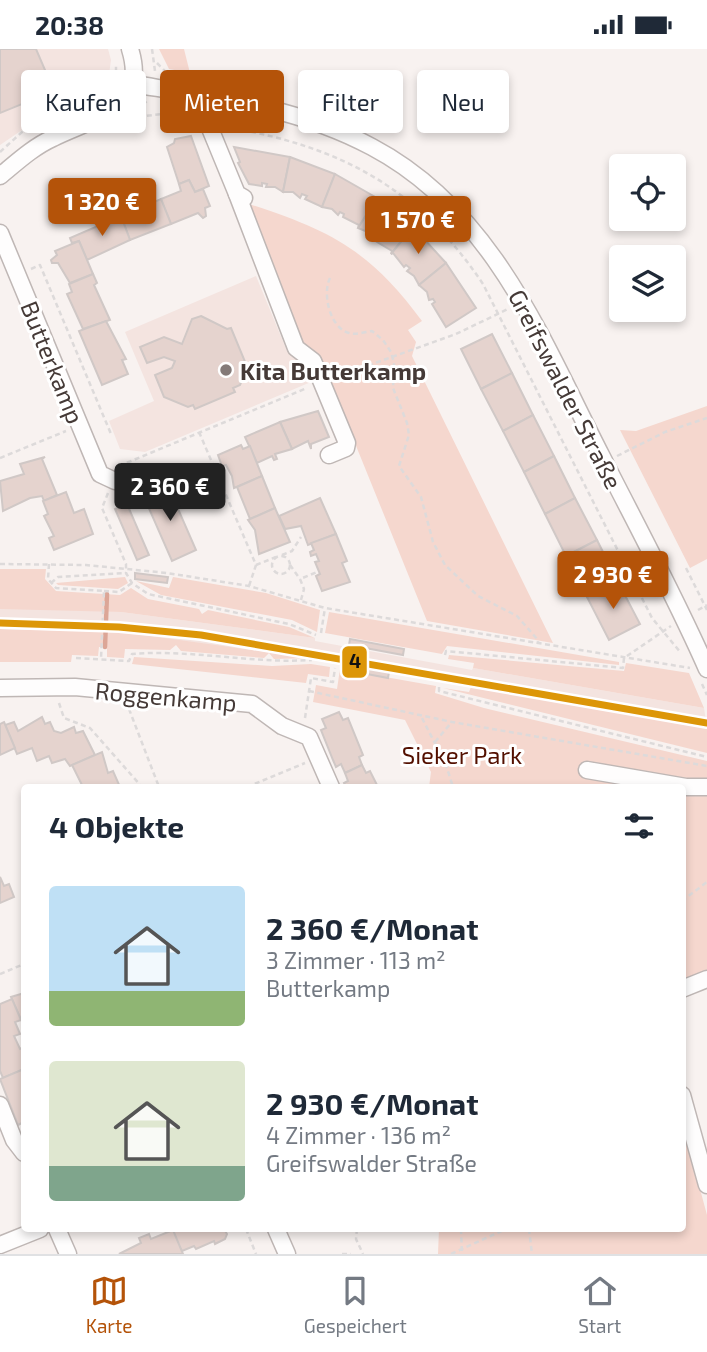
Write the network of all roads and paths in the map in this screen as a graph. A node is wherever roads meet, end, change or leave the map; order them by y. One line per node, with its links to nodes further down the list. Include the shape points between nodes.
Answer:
1 (130, 49): 3 (street)
2 (116, 58): 8 (path, via 116,73 103,92 50,114)
3 (135, 70)
4 (146, 86): 19 (street, Greifswalder Straße, via 293,114 373,147 425,183 457,210 502,267)
5 (62, 133): 9 (street)
6 (213, 133): 17 (street, via 242,196 296,348 313,361 347,443 346,448)
7 (259, 133): 39 (path, via 348,161 408,198 447,236 483,284)
8 (0, 152)
9 (0, 176)
10 (0, 233): 11 (street, Butterkamp)
11 (18, 275): 14 (street, Butterkamp); 16 (path, via 40,265)
12 (330, 278): 42 (path, via 326,296 333,317 352,334 372,331 391,352 393,388 409,435 399,466 421,497 437,553 478,596 523,622)
13 (707, 418): 19 (path, via 665,432)
14 (79, 425): 18 (path); 20 (street, Butterkamp, via 100,474)
15 (199, 432): 25 (path)
16 (111, 434)
17 (329, 455)
18 (0, 458)
19 (604, 462): 38 (street, Greifswalder Straße)
20 (115, 481): 28 (path, via 102,508)
21 (301, 537): 22 (path, via 292,551)
22 (277, 557): 25 (path); 26 (path, via 286,557); 26 (path, via 272,565 275,572 286,573)
23 (0, 564): 24 (path)
24 (48, 564): 28 (path); 31 (path)
25 (256, 565): 33 (path)
26 (290, 565): 30 (path)
27 (686, 568): 36 (path)
28 (126, 571): 31 (path, via 58,577); 32 (path); 33 (path)
29 (317, 572): 30 (path)
30 (300, 579): 35 (path, via 304,589)
31 (51, 583): 34 (path, via 57,588)
32 (132, 583): 34 (path, via 119,592); 41 (path, via 161,598 289,624)
33 (250, 586): 35 (path)
34 (104, 593): 46 (path)
35 (301, 600): 37 (path)
36 (706, 607): 38 (path)
37 (325, 608): 40 (path); 42 (path)
38 (684, 618): 39 (path); 49 (street, Greifswalder Straße)
39 (661, 631): 44 (path); 44 (path, via 697,670)
40 (321, 633)
41 (316, 635)
42 (538, 644): 44 (path)
43 (445, 655): 44 (path, via 446,651 622,668)
44 (624, 658)
45 (76, 659): 46 (path)
46 (101, 660): 47 (path, via 129,661 132,654 169,653 273,663)
47 (312, 660)
48 (335, 668): 53 (path, via 333,682 311,678)
49 (707, 669)
50 (439, 687): 62 (path, via 439,691 504,708)
51 (0, 688): 59 (street, Roggenkamp, via 75,687 252,704 282,726)
52 (705, 689): 54 (path)
53 (309, 691): 57 (path); 59 (path, via 304,724)
54 (707, 695)
55 (66, 702): 65 (path, via 59,702 64,718 90,728)
56 (127, 705): 66 (path)
57 (421, 716): 58 (path); 60 (path)
58 (452, 722): 60 (path); 63 (path)
59 (309, 737): 61 (street)
60 (435, 742): 69 (path)
61 (318, 757): 67 (path); 68 (street)
62 (707, 757)
63 (707, 767)
64 (587, 770): 70 (street)
65 (139, 784)
66 (158, 784)
67 (254, 784)
68 (330, 784)
69 (453, 784)
70 (669, 784)
71 (686, 787): 72 (street)
72 (707, 787)
73 (707, 881): 74 (path)
74 (686, 898)
75 (21, 965): 76 (path)
76 (0, 974)
77 (707, 979): 78 (street)
78 (686, 987)
79 (0, 1105): 81 (street)
80 (686, 1109): 82 (street)
81 (21, 1149)
82 (707, 1185)
83 (32, 1232): 91 (street)
84 (58, 1232): 93 (street)
85 (247, 1232): 94 (path)
86 (277, 1232): 95 (street)
87 (357, 1232): 98 (path)
88 (461, 1232): 92 (path)
89 (500, 1232): 92 (path)
90 (530, 1232): 100 (path)
91 (0, 1245)
92 (461, 1252): 99 (path)
93 (68, 1254)
94 (256, 1254)
95 (287, 1254)
96 (342, 1254): 97 (path)
97 (351, 1254)
98 (363, 1254)
99 (452, 1254)
100 (532, 1254)

